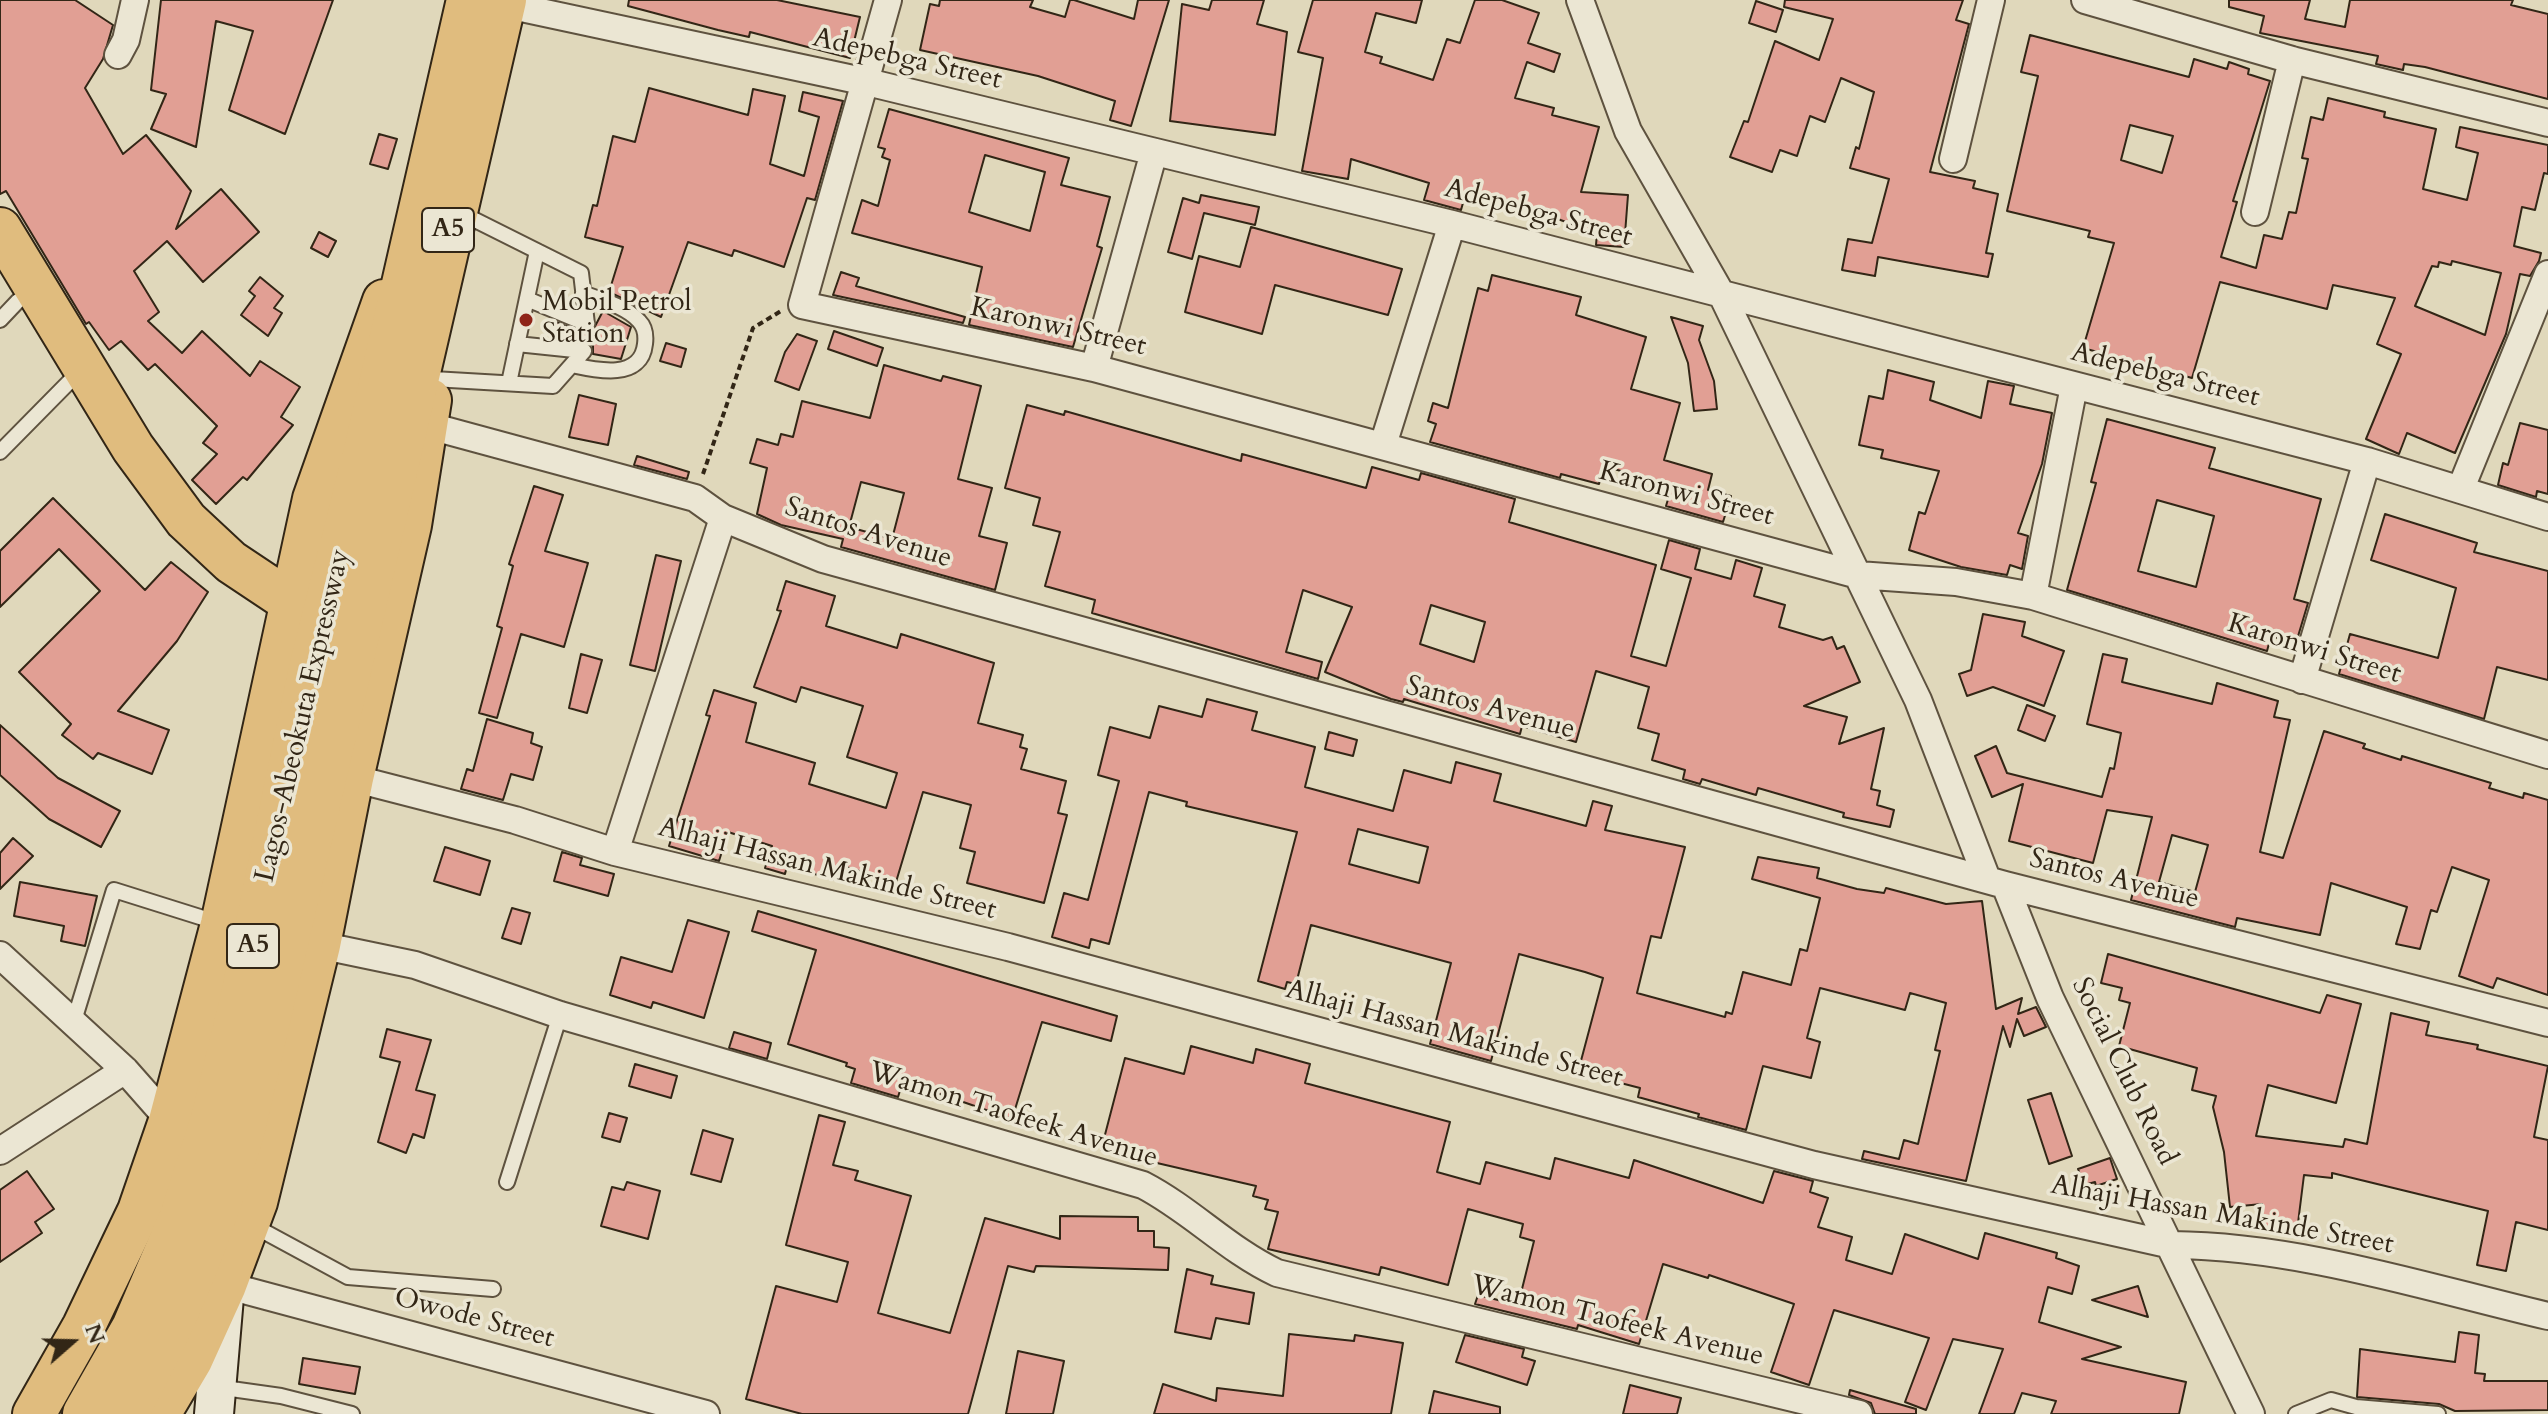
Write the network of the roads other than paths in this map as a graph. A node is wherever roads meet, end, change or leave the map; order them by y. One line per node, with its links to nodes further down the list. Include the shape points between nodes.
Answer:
1 (135, 0): 7 (street)
2 (888, 0): 9 (street)
3 (1580, 0): 21 (street, Social Club Road, via 1628,131)
4 (1991, 0): 12 (street)
5 (2085, 0): 8 (street)
6 (492, 1): 9 (street, Adepebga Street); 13 (highway, Lagos-Abeokuta Expressway / A5)
7 (118, 55)
8 (2292, 60): 10 (street); 14 (street)
9 (867, 82): 11 (street, Adepebga Street); 25 (street, Karonwi Street, via 802,305)
10 (2548, 123)
11 (1154, 152): 15 (street, Adepebga Street); 25 (street)
12 (1953, 159)
13 (450, 183): 17 (lane); 27 (main road); 39 (main road, via 314,499); 62 (highway, Lagos-Abeokuta Expressway / A5, via 311,668 213,1119 182,1216 134,1328); 63 (highway, Lagos-Abeokuta Expressway / A5, via 242,1133 202,1254 162,1349)
14 (2255, 212)
15 (1452, 224): 21 (street, Adepebga Street); 31 (street)
16 (0, 229): 39 (main road, via 133,448 186,520)
17 (537, 251): 19 (lane, via 581,273); 22 (lane)
18 (2548, 274): 34 (street)
19 (583, 293): 22 (lane, via 587,324); 24 (lane, via 638,319 645,347 633,366 618,370)
20 (6, 297): 26 (main road)
21 (1723, 297): 29 (street, Adepebga Street); 37 (street, Social Club Road)
22 (527, 299): 23 (lane)
23 (517, 344): 24 (lane, via 584,351); 28 (lane)
24 (572, 365): 28 (lane, via 553,386)
25 (1094, 368): 31 (street, Karonwi Street)
26 (74, 377): 32 (lane); 39 (main road, via 128,467 181,533 218,567)
27 (433, 379): 28 (lane); 30 (main road)
28 (509, 383)
29 (2074, 386): 33 (street, Adepebga Street); 38 (street)
30 (426, 425): 36 (street, Santos Avenue, via 695,498); 42 (main road, via 410,525)
31 (1383, 445): 37 (street, Karonwi Street)
32 (0, 452)
33 (2367, 461): 34 (street, Adepebga Street); 40 (street)
34 (2461, 488): 35 (street, Adepebga Street)
35 (2548, 517)
36 (723, 518): 43 (street); 44 (street, Santos Avenue, via 823,559)
37 (1858, 575): 38 (street, Karonwi Street, via 1956,582); 44 (street, Social Club Road)
38 (2033, 596): 40 (street, Karonwi Street)
39 (292, 612): 45 (main road)
40 (2302, 680): 41 (street, Karonwi Street)
41 (2548, 755)
42 (352, 778): 43 (street, Alhaji Hassan Makinde Street); 46 (main road)
43 (615, 852): 56 (street, Alhaji Hassan Makinde Street, via 1008,947 1814,1165)
44 (1996, 882): 49 (street, Santos Avenue); 56 (street, Social Club Road)
45 (222, 924): 50 (lane, via 114,890); 52 (main road)
46 (319, 945): 48 (street, Wamon Taofeek Avenue, via 415,965); 55 (main road)
47 (0, 955): 50 (street)
48 (560, 1015): 54 (lane); 67 (street, Wamon Taofeek Avenue, via 1143,1185 1173,1200 1245,1258 1277,1273)
49 (2548, 1023)
50 (73, 1025): 51 (street)
51 (125, 1070): 52 (street); 53 (street)
52 (170, 1121): 61 (main road, via 139,1211)
53 (0, 1151)
54 (507, 1182)
55 (249, 1223): 57 (main road); 58 (lane, via 348,1277)
56 (2172, 1245): 59 (street, Alhaji Hassan Makinde Street, via 2272,1252); 68 (street, Social Club Road)
57 (225, 1285): 60 (main road); 64 (main road); 66 (street, Owode Street)
58 (493, 1289)
59 (2548, 1316)
60 (216, 1401): 65 (lane, via 281,1396)
61 (34, 1414)
62 (85, 1414)
63 (125, 1414)
64 (159, 1414)
65 (352, 1414)
66 (706, 1414)
67 (1859, 1414)
68 (2251, 1414)
69 (2296, 1414): 70 (lane, via 2331,1400)
70 (2438, 1414)

